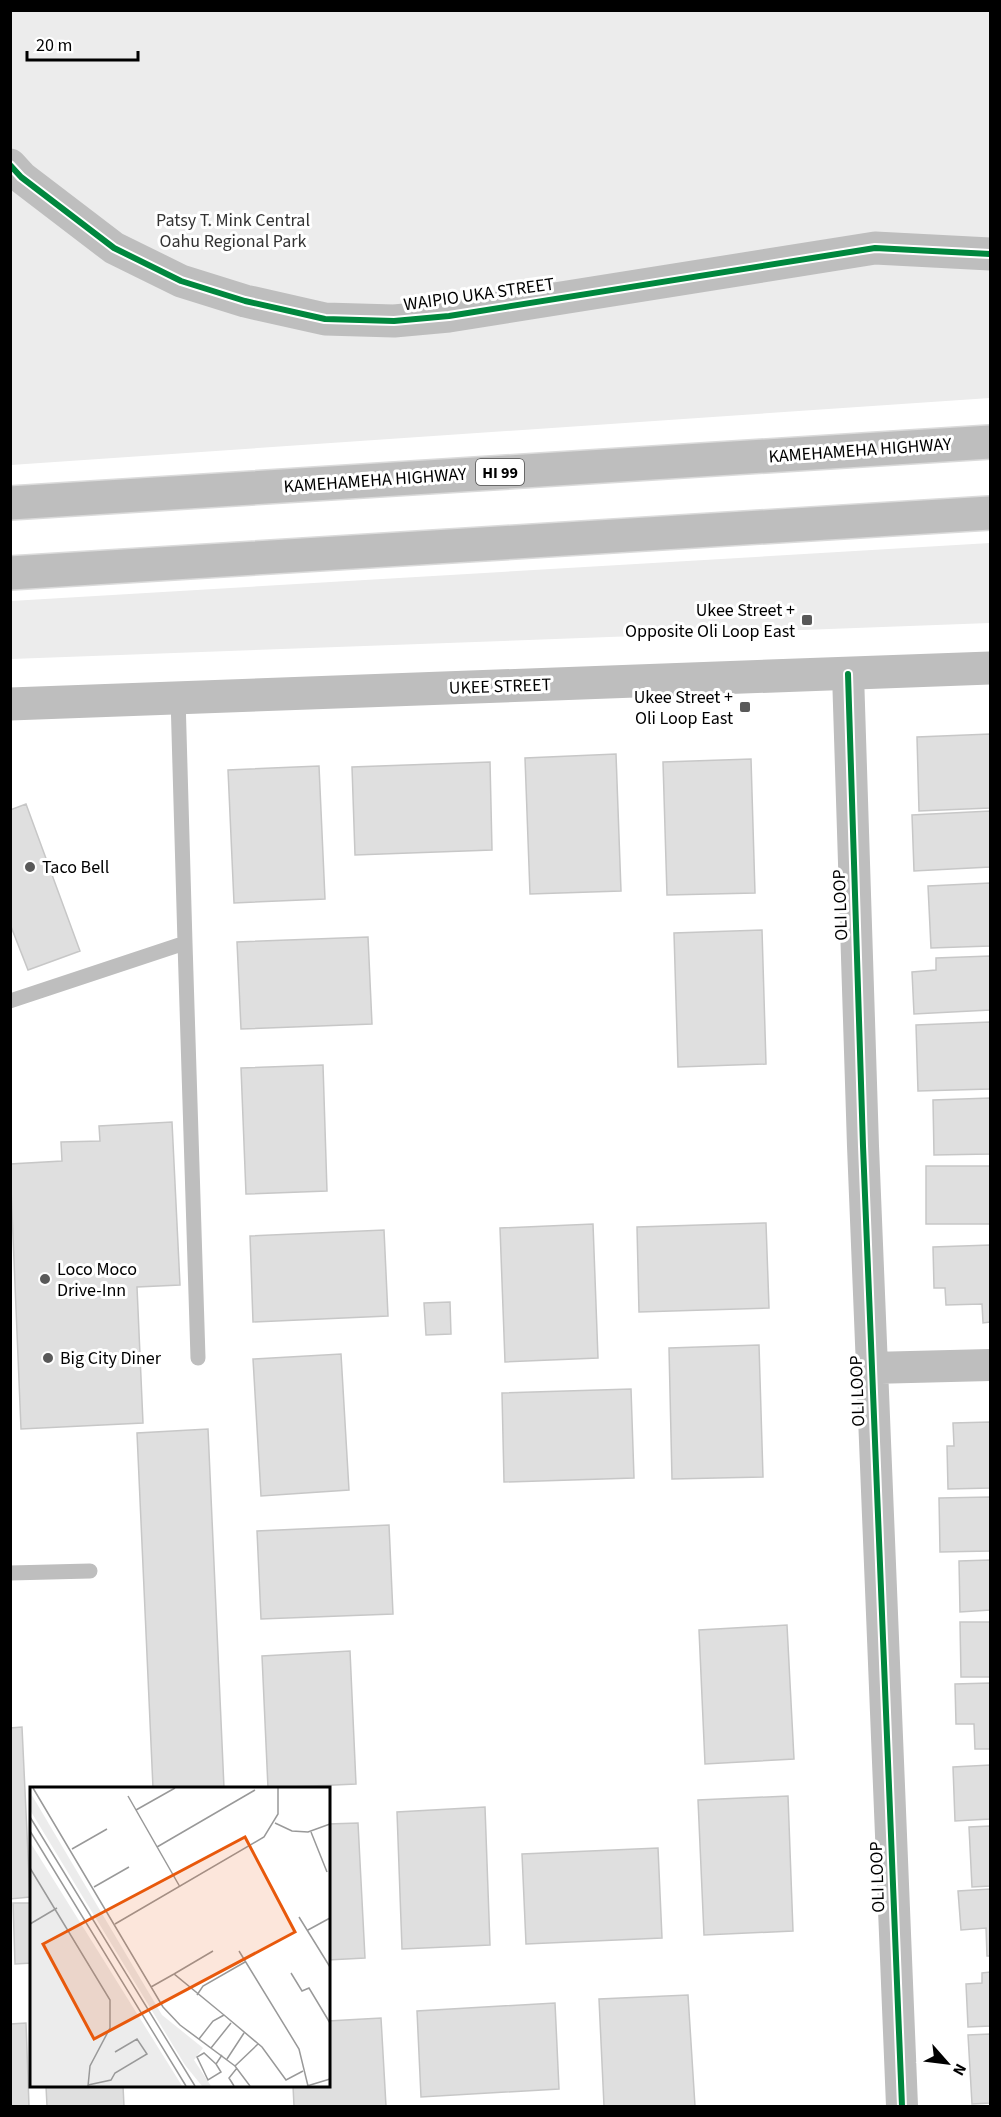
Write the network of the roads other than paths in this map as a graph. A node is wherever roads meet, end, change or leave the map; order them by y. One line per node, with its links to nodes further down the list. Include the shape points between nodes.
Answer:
1 (10, 165): 2 (street, WAIPIO UKA STREET, via 114,248 181,280 245,301 325,319 394,321 449,316 875,248)
2 (990, 254)
3 (990, 442): 4 (street, KAMEHAMEHA HIGHWAY / HI 99)
4 (10, 502)
5 (990, 513): 6 (street)
6 (10, 573)
7 (990, 669): 8 (street, UKEE STREET)
8 (848, 674): 9 (street, UKEE STREET); 15 (street, OLI LOOP)
9 (178, 697): 10 (street, UKEE STREET); 11 (lane)
10 (10, 704)
11 (185, 943): 12 (lane); 13 (lane)
12 (10, 1002)
13 (198, 1358)
14 (990, 1365): 15 (street)
15 (871, 1368): 18 (street, OLI LOOP)
16 (90, 1571): 17 (lane)
17 (10, 1573)
18 (902, 2106)

